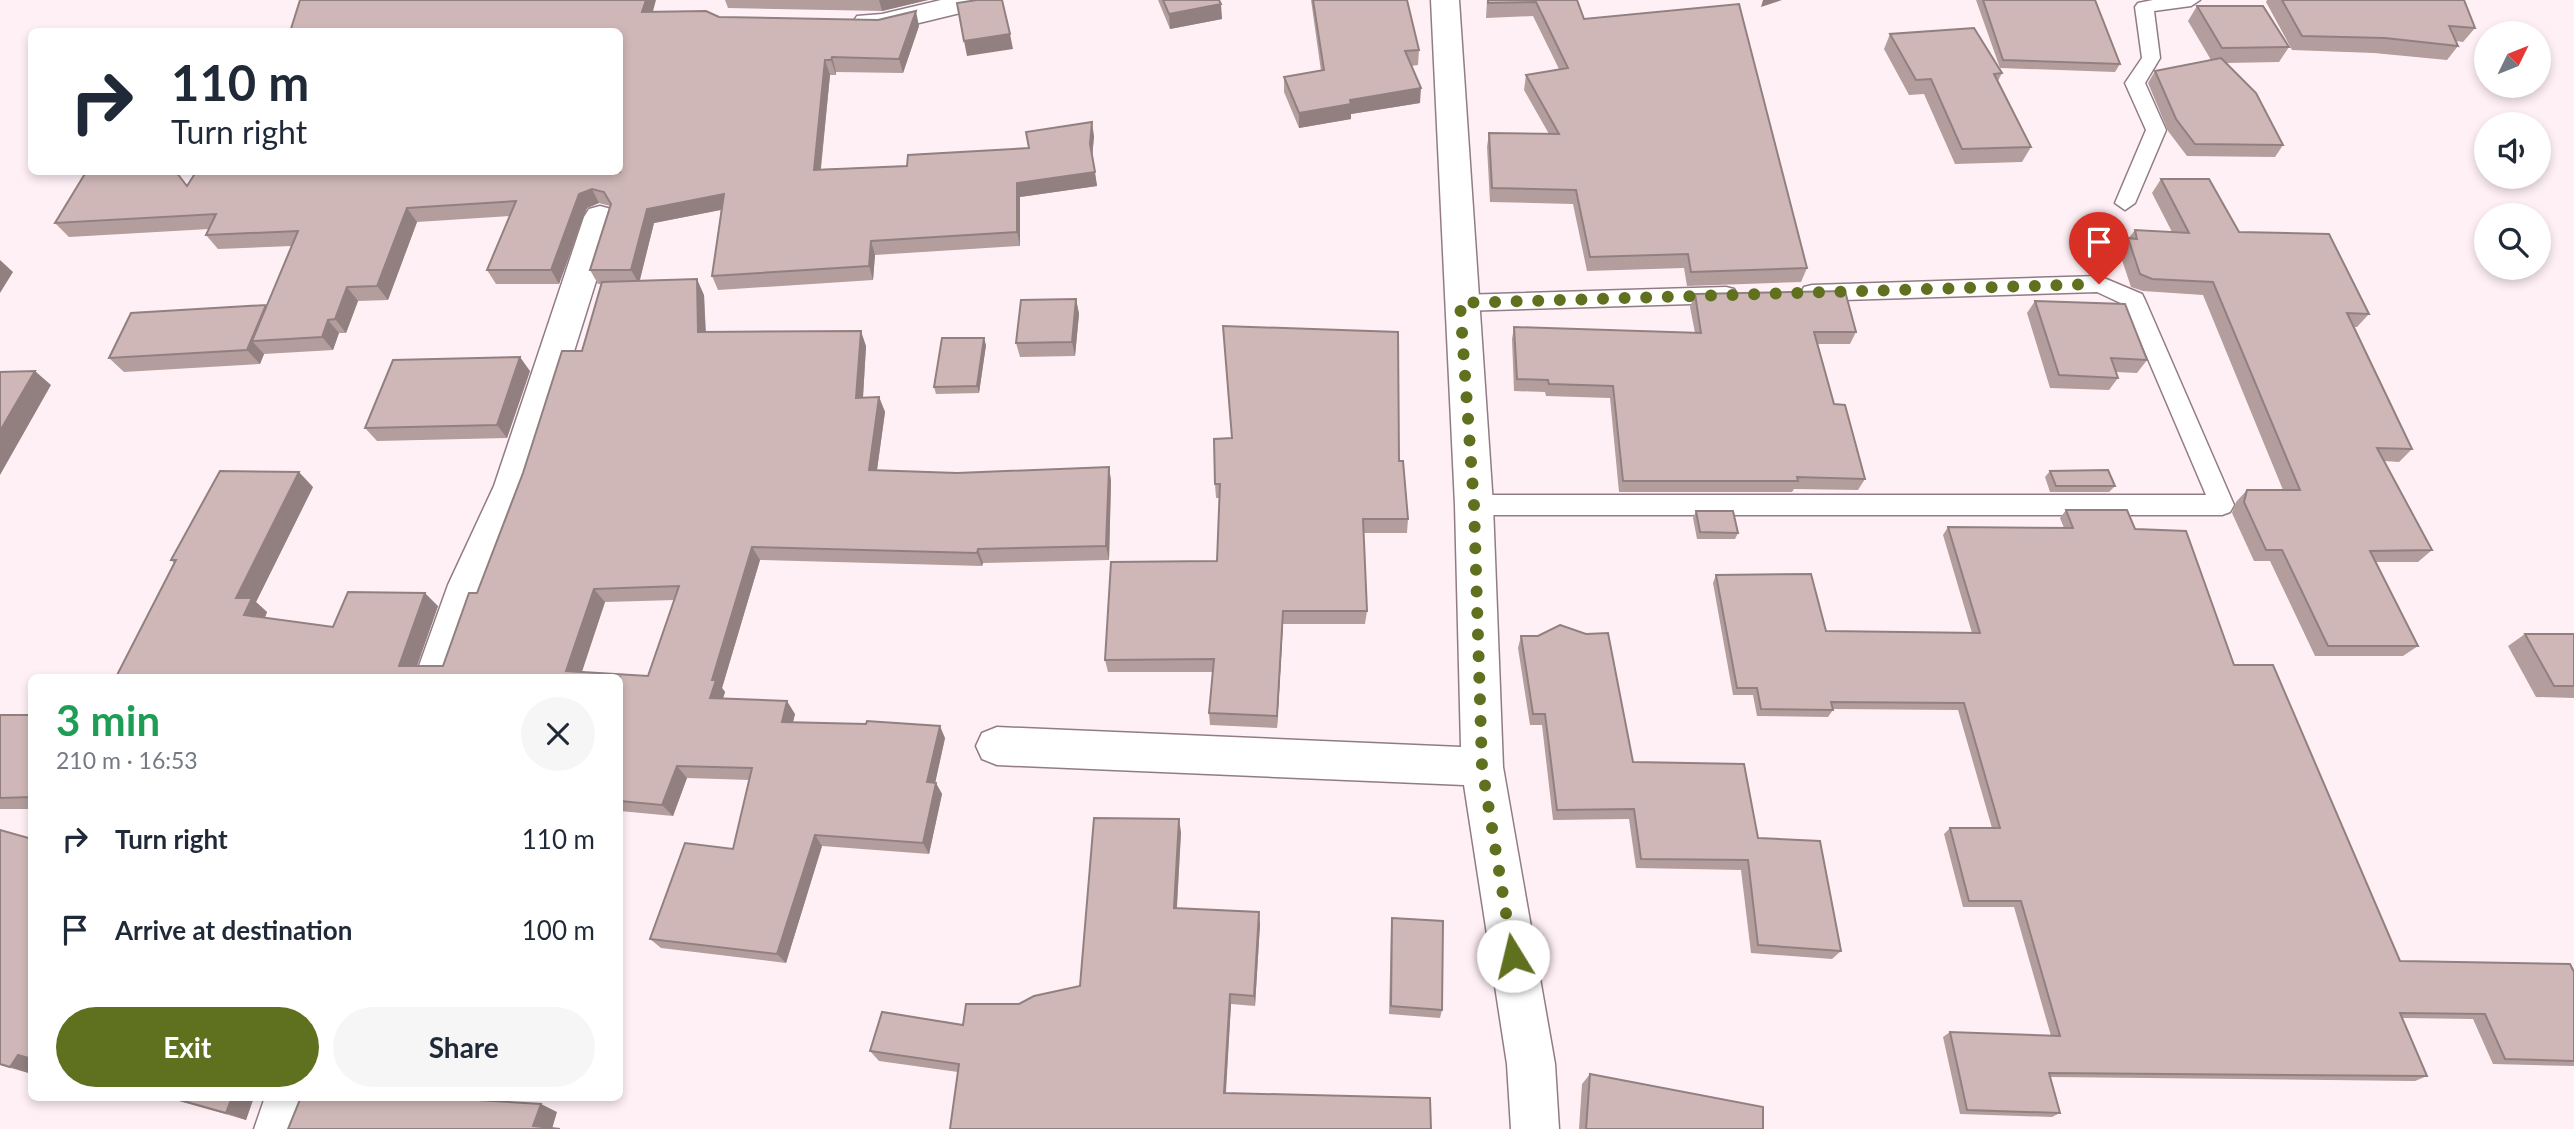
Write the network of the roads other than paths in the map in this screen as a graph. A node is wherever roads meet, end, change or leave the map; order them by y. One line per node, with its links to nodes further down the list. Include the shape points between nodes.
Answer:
1 (979, 0): 4 (street, via 881,23)
2 (1445, 0): 9 (street)
3 (2191, 0): 5 (lane, via 2144,7 2151,58 2136,83 2156,130)
4 (842, 22)
5 (2125, 203)
6 (600, 218): 11 (street, via 513,486 467,585)
7 (1794, 293): 10 (lane, via 2099,284 2134,300 2222,505)
8 (1752, 295): 9 (lane)
9 (1460, 303): 10 (street)
10 (1474, 505): 13 (street)
11 (436, 674)
12 (997, 746): 13 (street)
13 (1482, 767): 16 (street, via 1531,1064)
14 (288, 1101): 15 (street)
15 (278, 1129)
16 (1535, 1129)

